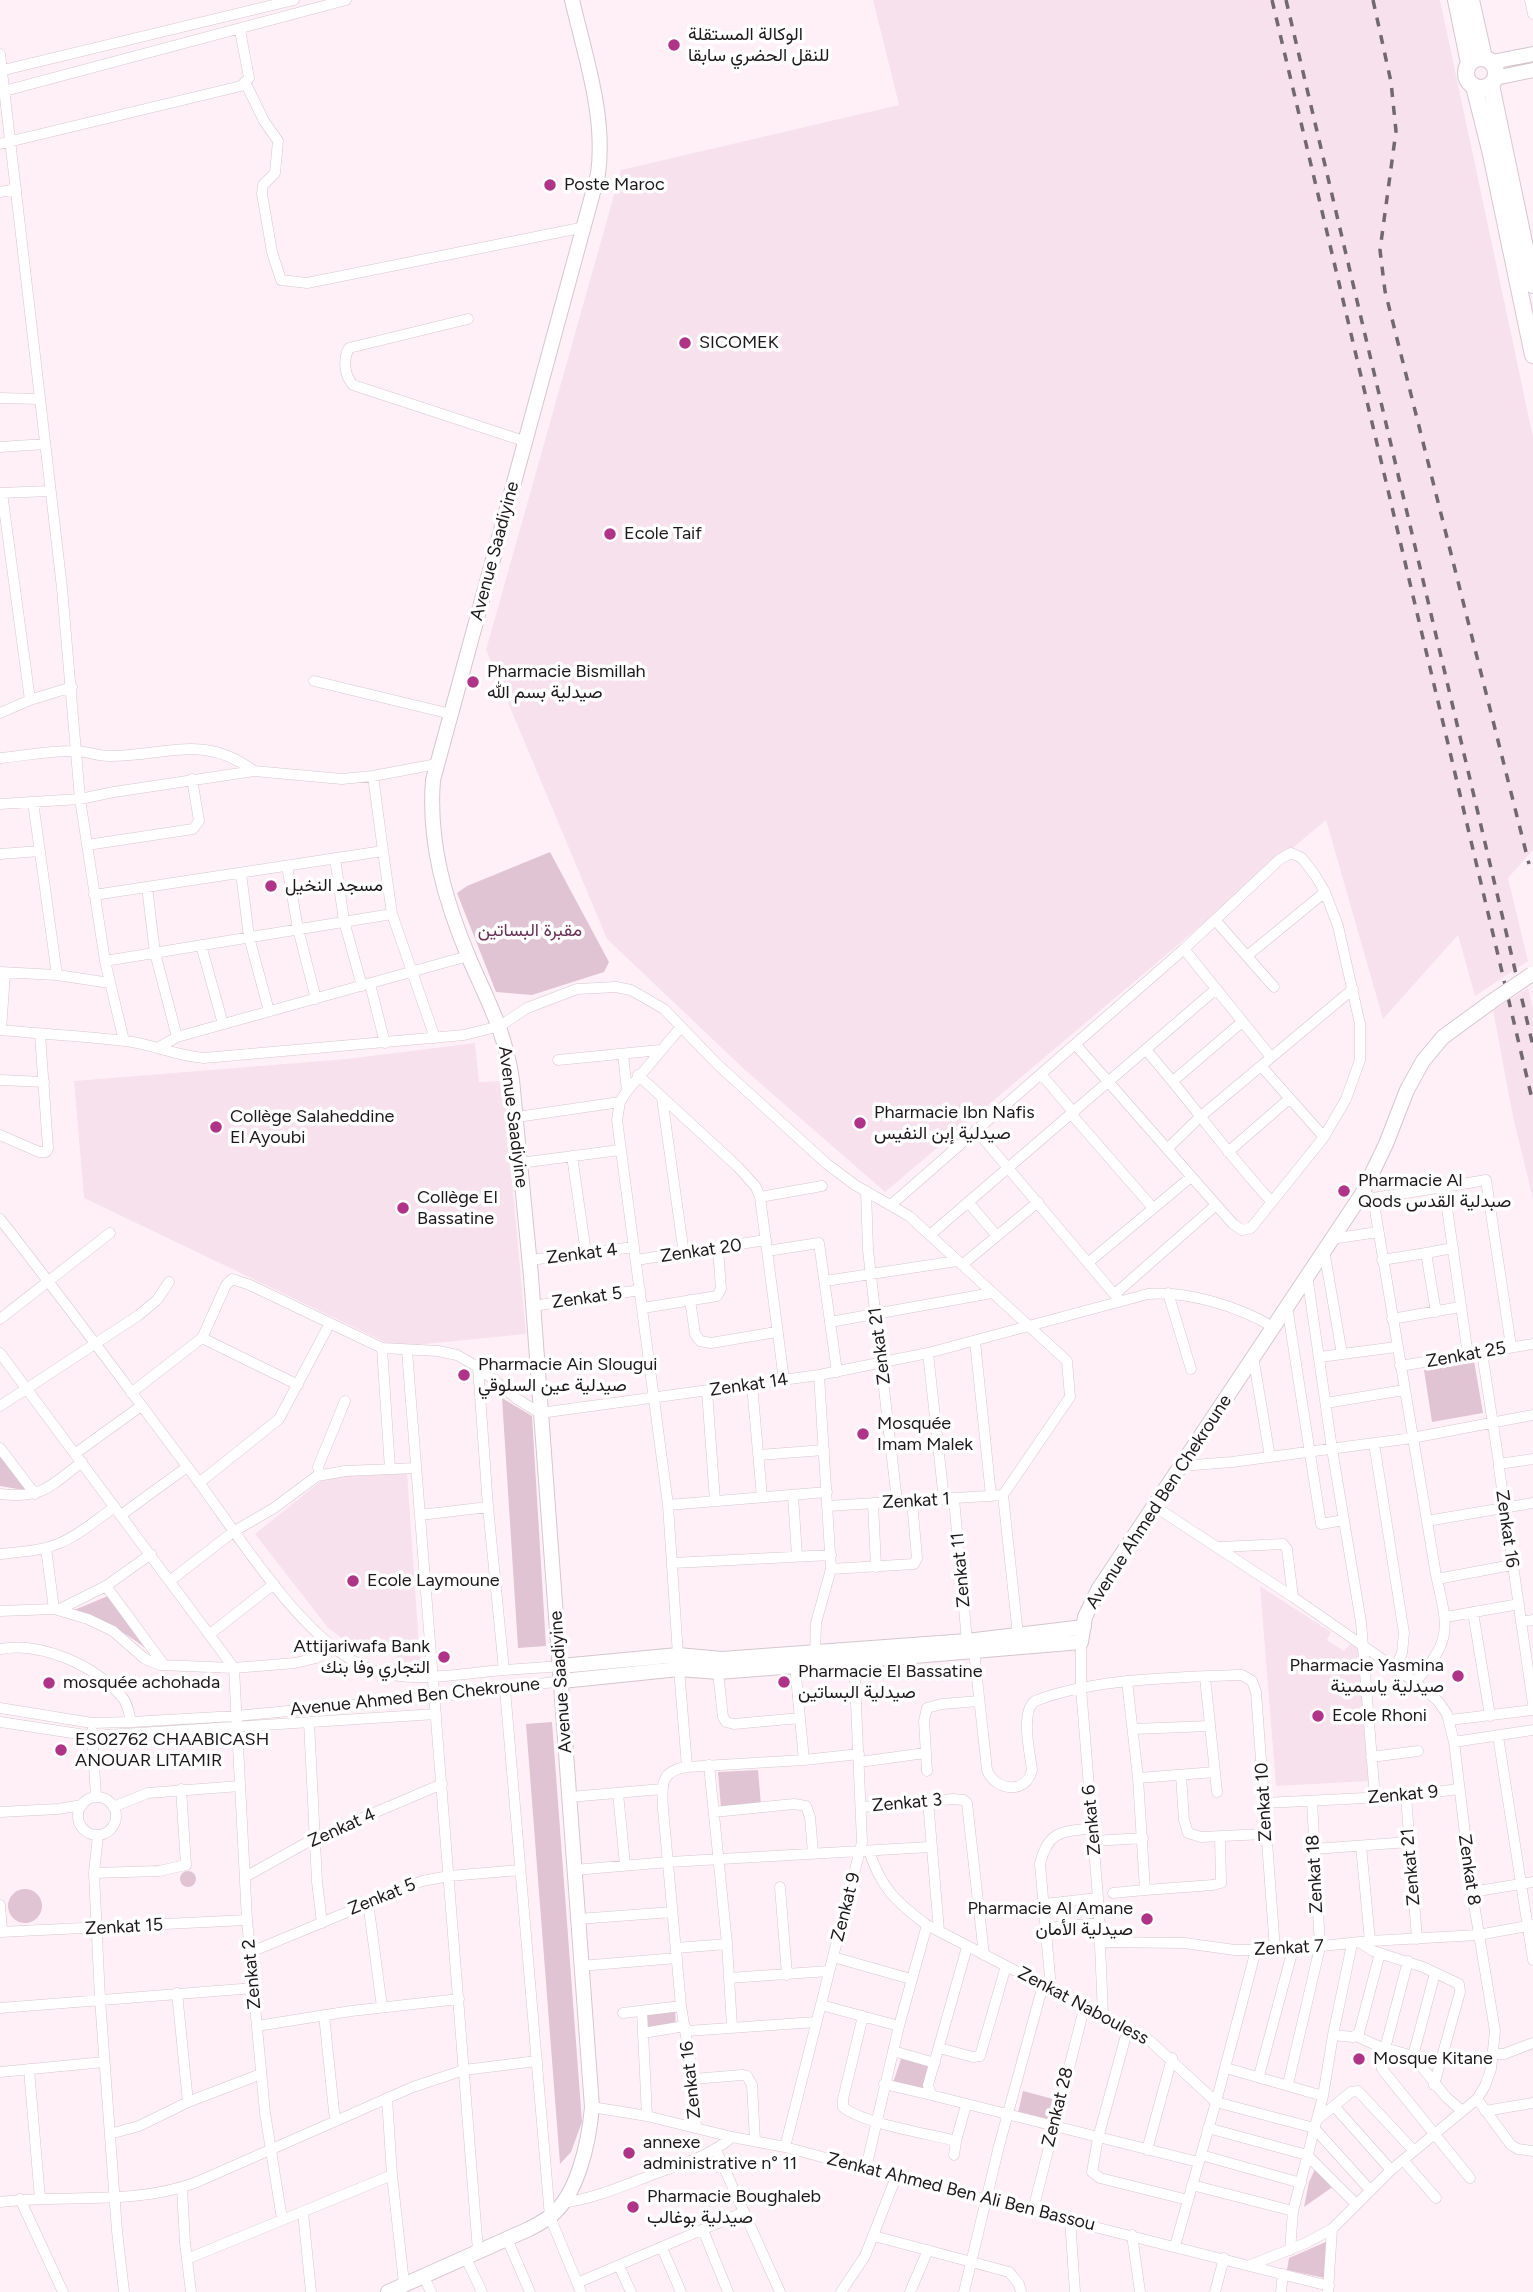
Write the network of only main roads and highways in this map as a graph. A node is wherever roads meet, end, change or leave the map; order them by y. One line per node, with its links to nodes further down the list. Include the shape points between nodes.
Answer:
1 (572, 0): 16 (main road, Avenue Saadiyine, via 595,101 601,152 585,227 437,764 431,806 435,854 468,956 509,1055)
2 (1456, 0): 5 (main road)
3 (1471, 0): 5 (main road)
4 (1533, 54): 5 (main road)
5 (1486, 69): 6 (main road); 7 (main road, via 1481,88); 7 (main road, via 1467,78); 8 (main road)
6 (1533, 70)
7 (1474, 86): 9 (main road)
8 (1533, 285)
9 (1533, 355)
10 (1533, 974): 11 (main road, Avenue Ahmed Ben Chekroune, bridge, via 1451,1030 1423,1061 1407,1090 1367,1196 1328,1244 1098,1590)
11 (1084, 1627): 12 (main road, Zenkat 6); 13 (main road, Avenue Ahmed Ben Chekroune)
12 (1081, 1642): 13 (main road, Avenue Ahmed Ben Chekroune)
13 (971, 1646): 14 (main road, Avenue Ahmed Ben Chekroune)
14 (815, 1658): 15 (main road, Avenue Ahmed Ben Chekroune); 15 (main road, Avenue Ahmed Ben Chekroune, via 795,1666 719,1672)
15 (678, 1662): 16 (main road, Avenue Ahmed Ben Chekroune)
16 (562, 1674): 17 (main road, Avenue Saadiyine, via 592,2107 585,2156 550,2217)
17 (388, 2292)

